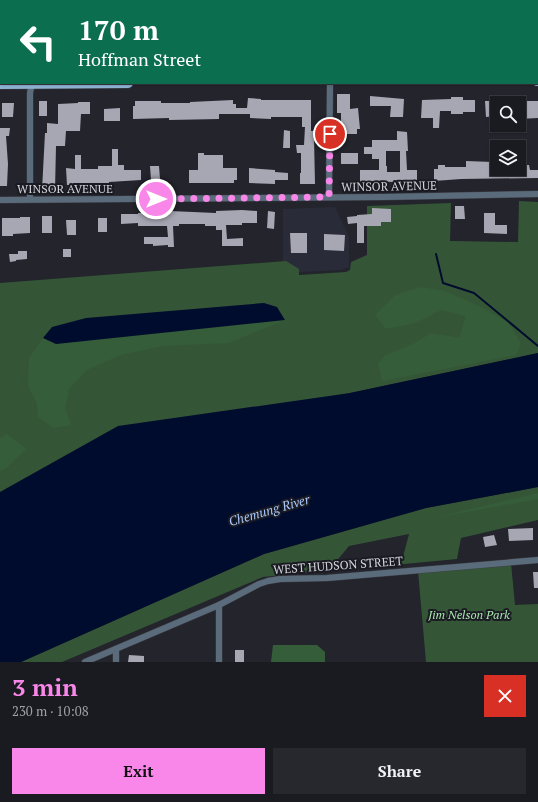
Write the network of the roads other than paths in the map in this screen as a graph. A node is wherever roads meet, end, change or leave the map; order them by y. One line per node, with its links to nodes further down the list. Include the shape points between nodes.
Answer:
1 (0, 84): 2 (main road)
2 (32, 84): 6 (street)
3 (330, 84): 5 (street)
4 (538, 194): 5 (street, WINSOR AVENUE)
5 (329, 197): 6 (street, WINSOR AVENUE)
6 (30, 199): 7 (street, WINSOR AVENUE)
7 (0, 200)
8 (538, 560): 9 (street, WEST HUDSON STREET, via 327,578 280,579 259,584)
9 (218, 605): 10 (street, WEST HUDSON STREET); 13 (street)
10 (116, 649): 11 (street, WEST HUDSON STREET); 12 (street)
11 (85, 662)
12 (116, 662)
13 (219, 662)

